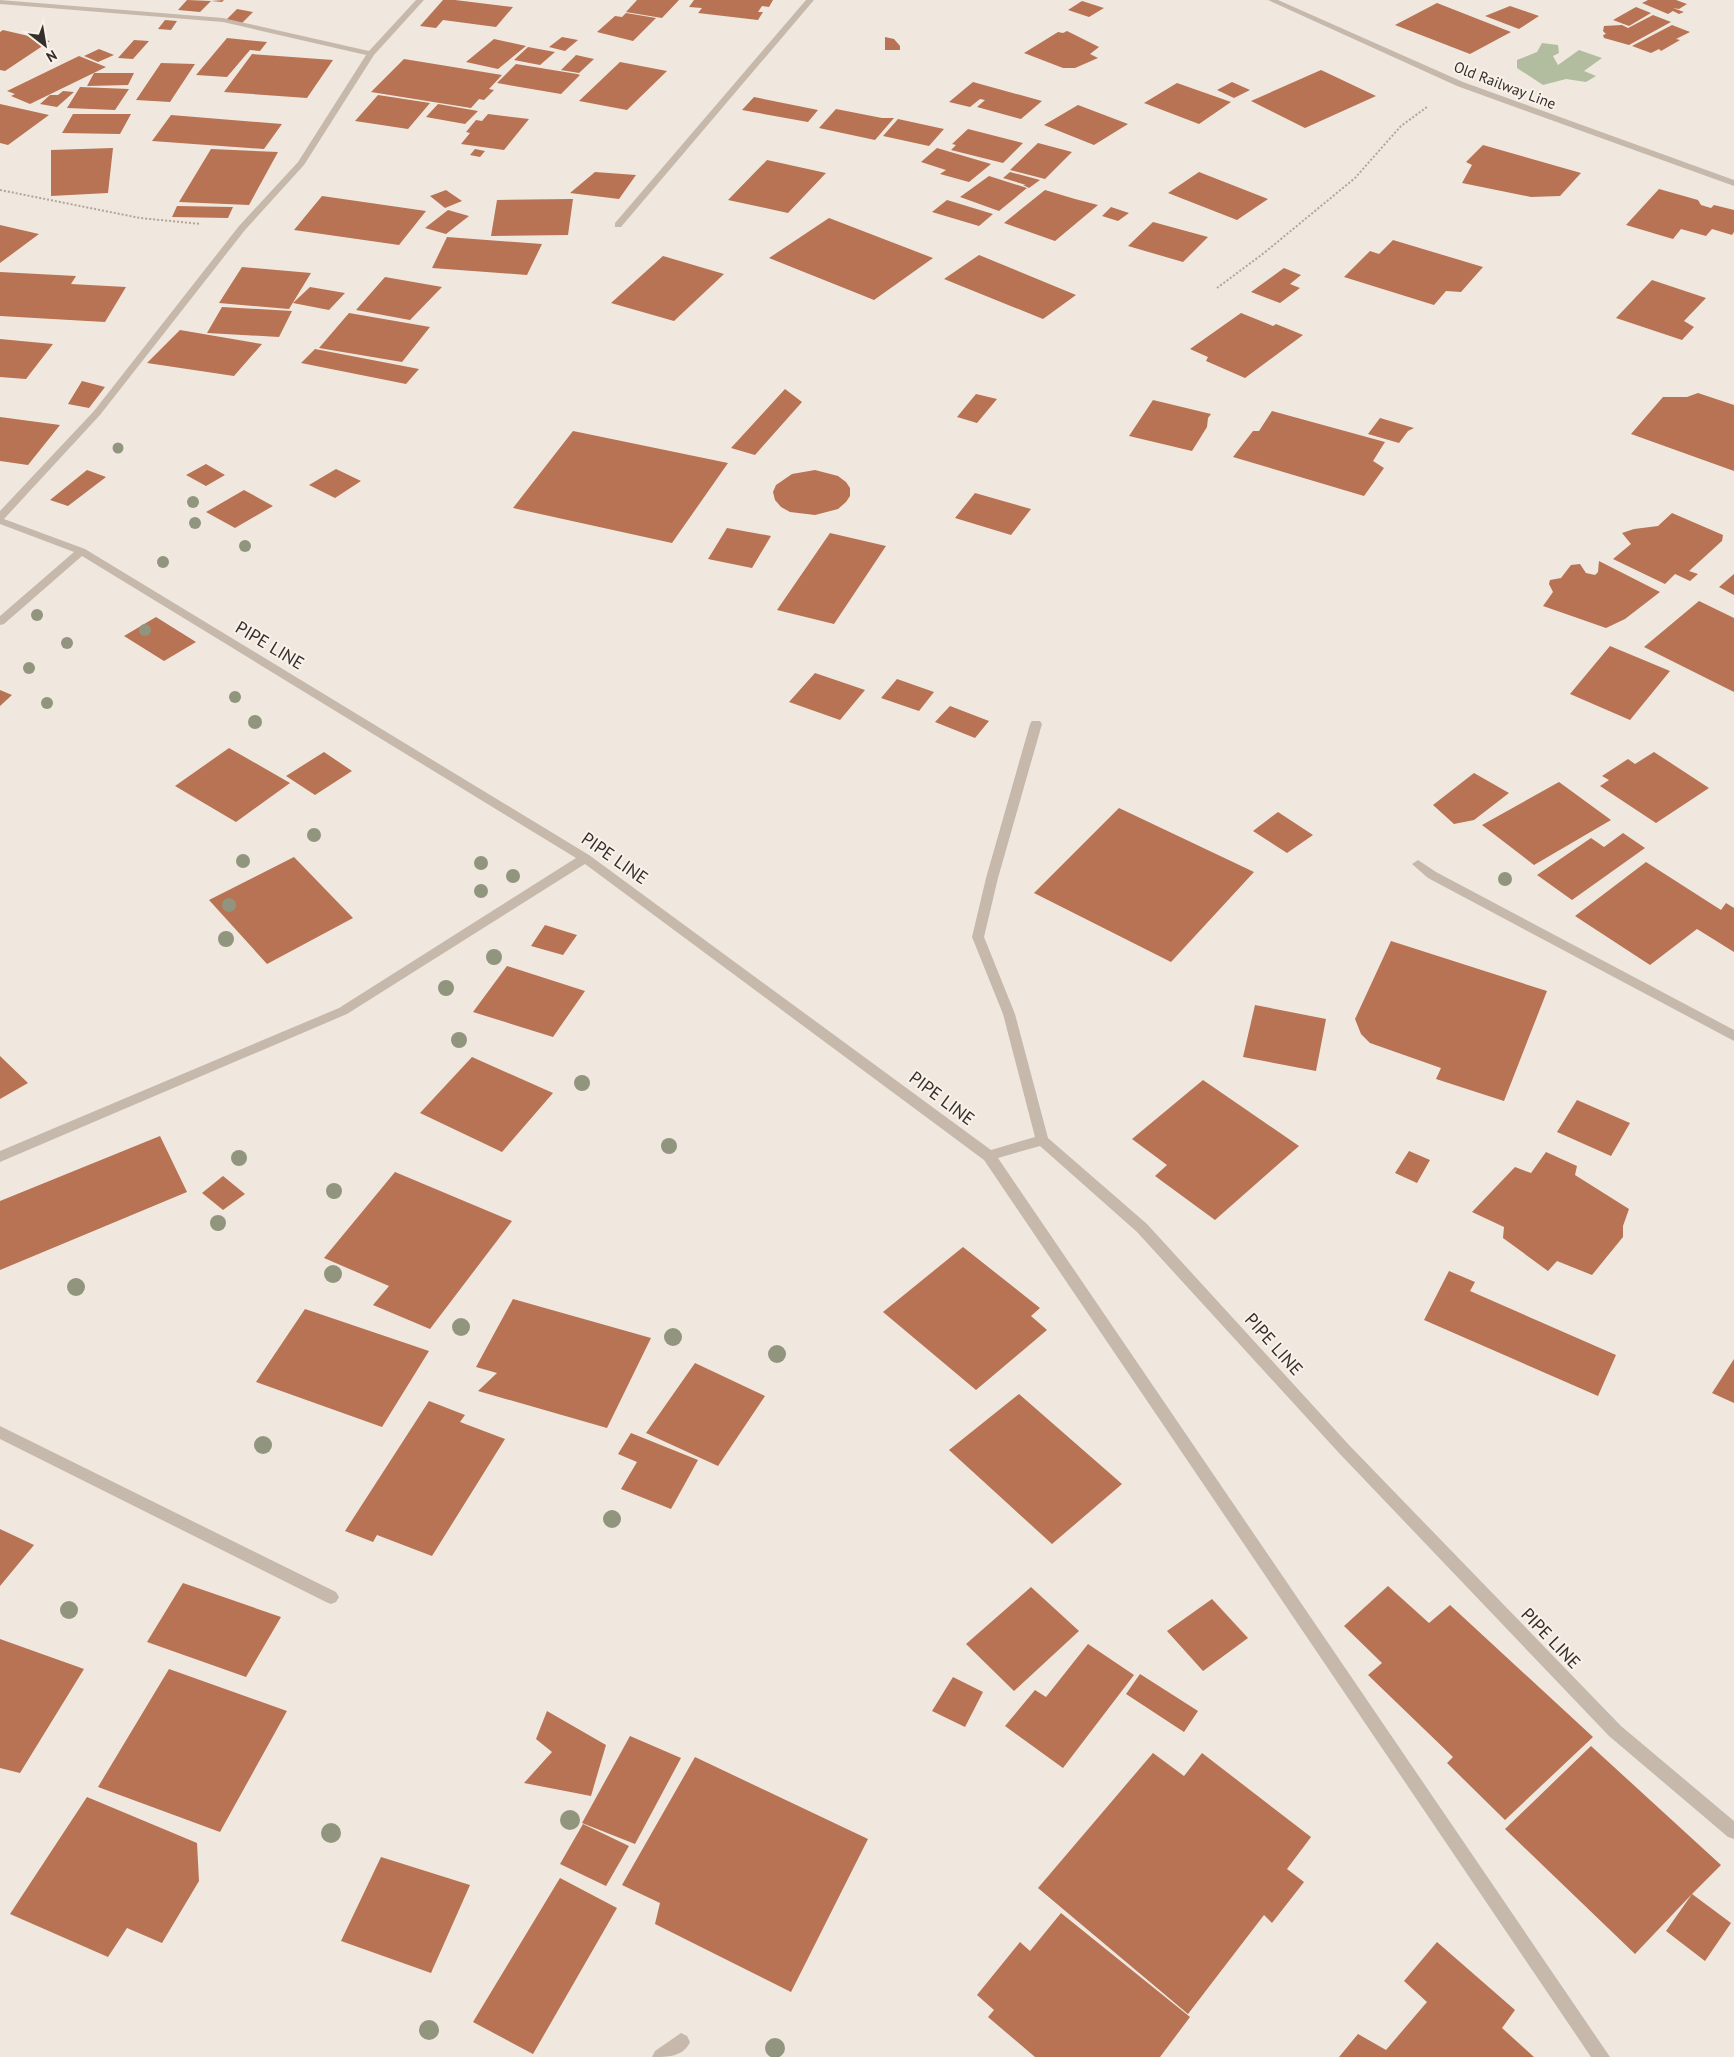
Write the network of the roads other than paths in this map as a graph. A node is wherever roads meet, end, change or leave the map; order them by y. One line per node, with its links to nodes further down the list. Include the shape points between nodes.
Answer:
1 (420, 0): 5 (street)
2 (810, 0): 7 (street)
3 (1272, 0): 6 (street, Old Railway Line, via 1460,84)
4 (0, 2): 5 (street, via 224,20)
5 (371, 54): 8 (street, via 301,163 242,228 97,413)
6 (1734, 183)
7 (618, 224)
8 (0, 517)
9 (0, 521): 10 (street, PIPE LINE)
10 (81, 551): 11 (street); 13 (street, PIPE LINE)
11 (0, 622)
12 (1036, 724): 16 (street, via 978,936 1008,1014)
13 (585, 858): 17 (street, PIPE LINE); 18 (street, via 343,1011)
14 (1418, 864): 15 (street, via 1432,875)
15 (1733, 1033)
16 (1042, 1140): 17 (street); 21 (street, PIPE LINE, via 1142,1228 1344,1449 1614,1731)
17 (989, 1156): 24 (street, PIPE LINE)
18 (0, 1157)
19 (0, 1432): 20 (street)
20 (331, 1597)
21 (1734, 1831)
22 (681, 2042): 23 (street)
23 (661, 2057)
24 (1600, 2057)

